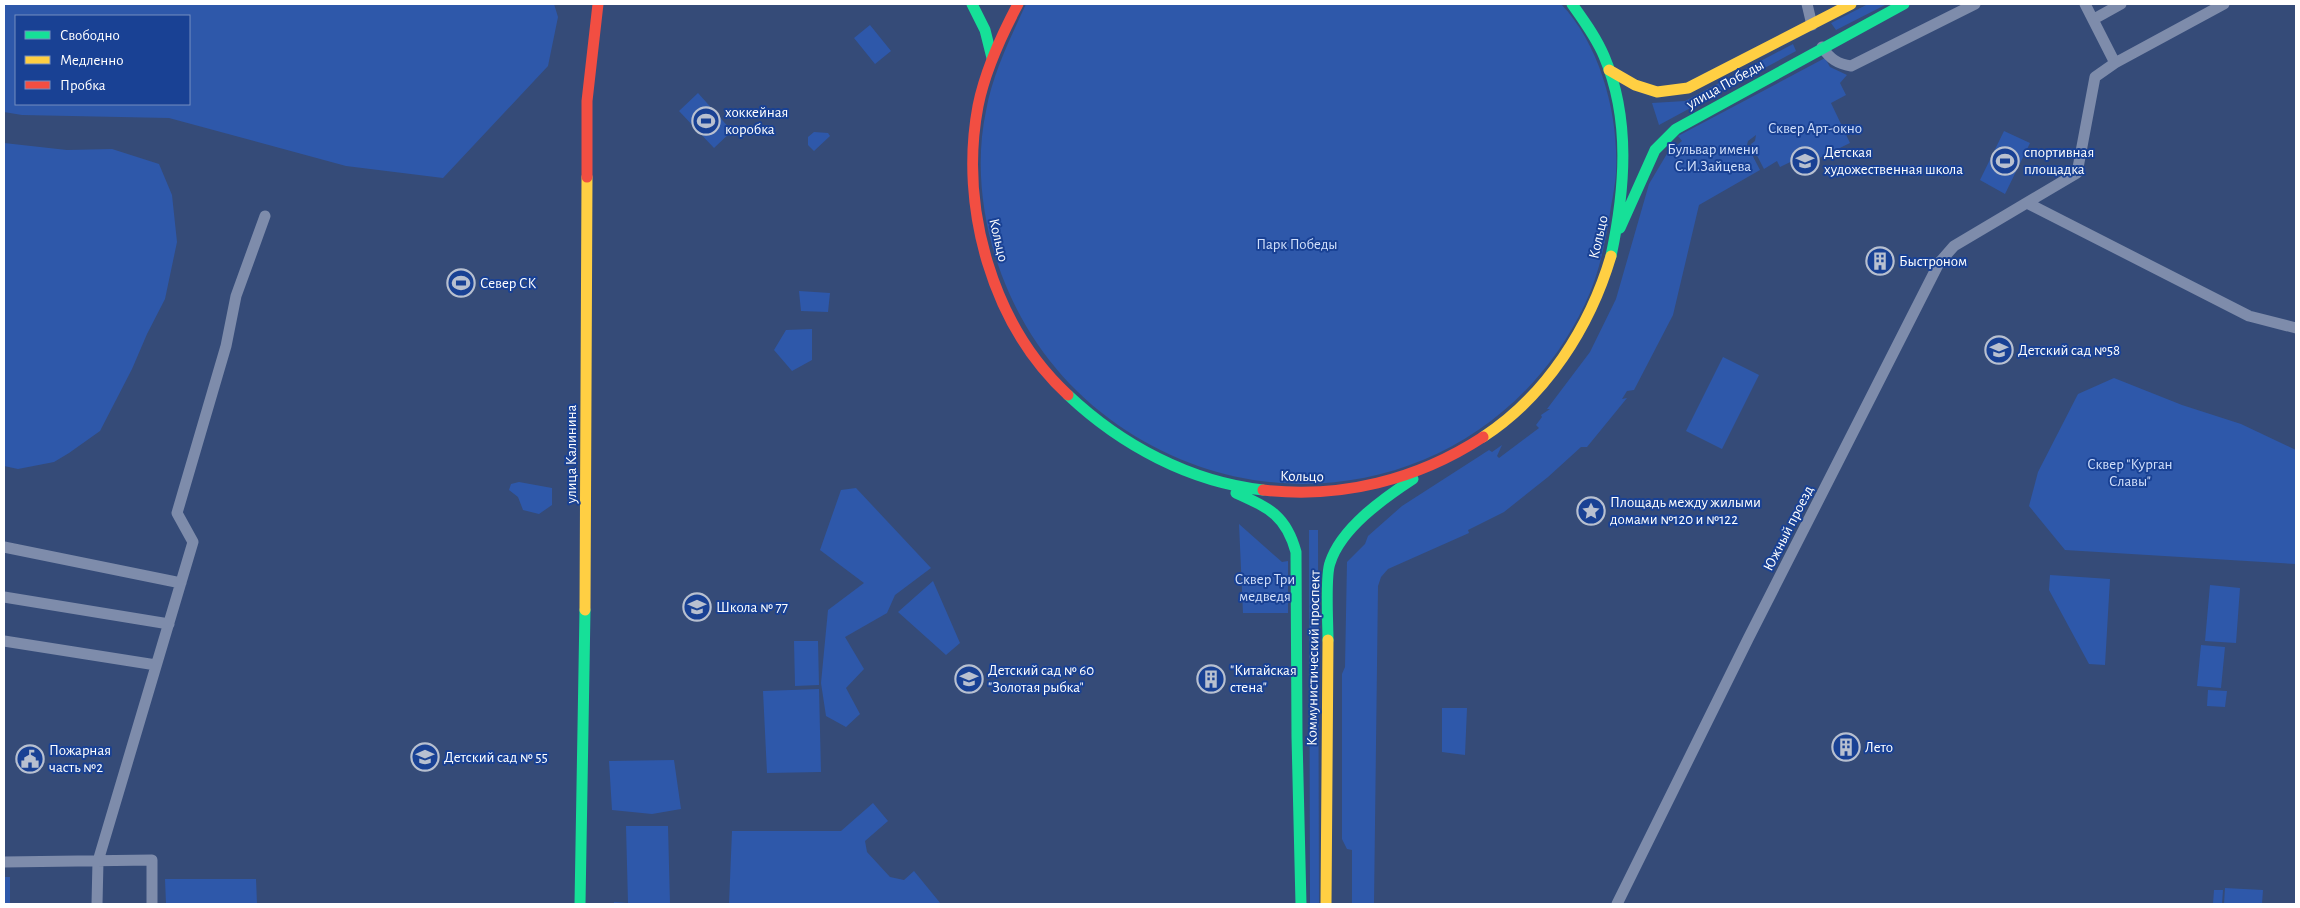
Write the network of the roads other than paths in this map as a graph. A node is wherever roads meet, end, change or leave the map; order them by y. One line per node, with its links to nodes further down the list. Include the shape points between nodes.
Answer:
1 (598, 4): 33 (main road, улица Калинина, via 587,101 585,660)
2 (972, 4): 14 (main road, via 985,28)
3 (1018, 4): 14 (main road, Кольцо)
4 (1572, 4): 16 (main road, Кольцо, via 1597,39)
5 (1806, 4): 13 (street)
6 (1851, 4): 13 (main road, улица Победы)
7 (1904, 4): 13 (main road, улица Победы)
8 (1975, 4): 13 (street, via 1851,66 1839,64 1827,55)
9 (2086, 4): 12 (street)
10 (2121, 4): 12 (street)
11 (2224, 4): 15 (street, Южный проезд)
12 (2094, 19): 15 (street)
13 (1817, 36): 16 (main road, улица Победы, via 1688,88 1657,92 1635,85); 19 (main road, улица Победы, via 1676,129 1654,150)
14 (992, 58): 22 (main road, Кольцо, via 975,124 973,181 984,248 992,277 1008,313 1033,355 1087,414 1162,460)
15 (2115, 63): 17 (street, Южный проезд, via 2095,77 2078,173)
16 (1609, 70): 19 (main road, Кольцо, via 1618,105 1624,153)
17 (2029, 204): 20 (street, via 2249,316); 36 (street, Южный проезд, via 1950,249 1939,263)
18 (265, 216): 24 (street, via 236,296 226,346 177,512 193,542)
19 (1614, 242): 21 (main road, Кольцо, via 1593,306 1567,350 1538,389 1492,432)
20 (2296, 328)
21 (1440, 462): 22 (main road, Кольцо, via 1383,483 1345,491 1285,492); 35 (main road, Коммунистический проспект, via 1387,497 1368,514 1338,548 1329,564)
22 (1210, 480): 34 (main road, Коммунистический проспект, via 1264,505 1284,521 1294,540)
23 (4, 547): 24 (street)
24 (181, 583): 26 (street)
25 (4, 597): 26 (street)
26 (169, 624): 28 (street)
27 (4, 641): 28 (street)
28 (156, 665): 29 (street)
29 (98, 861): 30 (street); 31 (street); 32 (street, via 152,860)
30 (4, 862)
31 (97, 904)
32 (152, 904)
33 (580, 904)
34 (1302, 904)
35 (1326, 904)
36 (1618, 904)

